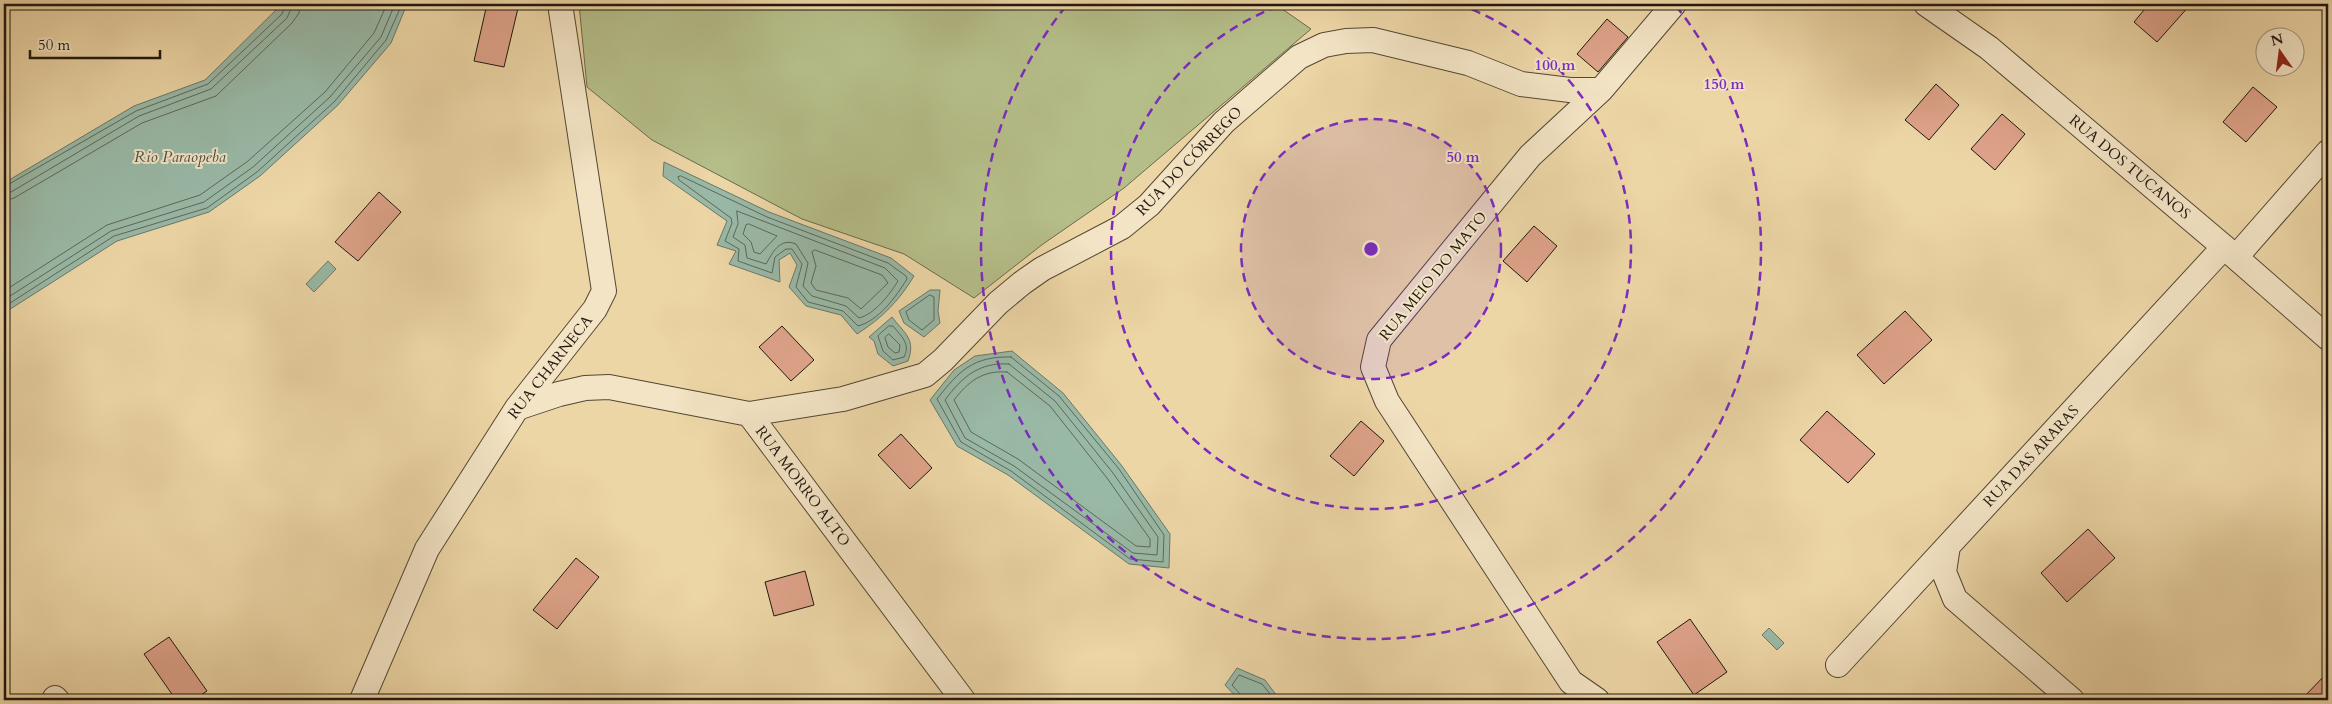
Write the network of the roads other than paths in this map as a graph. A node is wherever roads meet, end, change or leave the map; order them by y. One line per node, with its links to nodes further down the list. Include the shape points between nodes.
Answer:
1 (560, 4): 8 (street, RUA CHARNECA, via 604,291 595,310)
2 (1674, 4): 4 (street, RUA MEIO DO MATO)
3 (1926, 4): 6 (street, RUA DOS TUCANOS, via 1989,48)
4 (1601, 90): 9 (street, RUA DO CÓRREGO, via 1521,84 1468,63 1373,40 1324,45 1299,57 1224,122 1149,205 1122,227 1022,283 925,375 842,399); 14 (street, RUA MEIO DO MATO, via 1530,156 1379,340 1373,367 1387,401 1571,682)
5 (2328, 152): 6 (street, RUA DAS ARARAS)
6 (2230, 252): 7 (street, RUA DOS TUCANOS); 10 (street, RUA DAS ARARAS)
7 (2328, 338)
8 (517, 408): 9 (street, RUA MORRO ALTO, via 585,388 609,387); 12 (street, RUA CHARNECA, via 427,549)
9 (749, 414): 13 (street, RUA MORRO ALTO)
10 (1948, 546): 11 (street, RUA DAS ARARAS); 15 (street, via 1944,572 1955,599)
11 (1838, 664)
12 (362, 700)
13 (963, 700)
14 (1597, 700)
15 (2072, 700)

